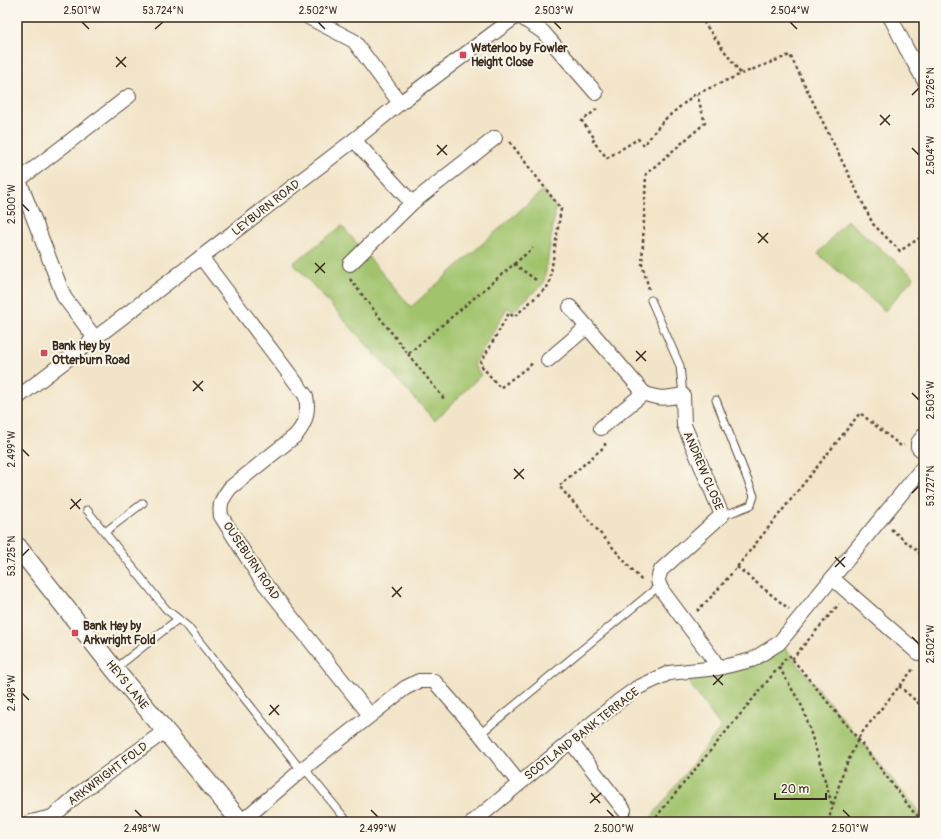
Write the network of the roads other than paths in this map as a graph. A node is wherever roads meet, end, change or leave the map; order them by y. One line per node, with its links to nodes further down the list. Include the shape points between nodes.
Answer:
1 (308, 17): 8 (street, via 354,41)
2 (515, 17): 8 (street, LEYBURN ROAD)
3 (521, 17): 6 (street, via 543,32)
4 (890, 17): 5 (street)
5 (924, 80)
6 (596, 93)
7 (129, 96): 11 (street)
8 (400, 103): 10 (street, LEYBURN ROAD)
9 (495, 138): 12 (street)
10 (354, 140): 12 (street); 13 (street, LEYBURN ROAD)
11 (18, 177): 18 (street, via 64,297)
12 (412, 204): 14 (street)
13 (201, 257): 18 (street, LEYBURN ROAD); 37 (street, OUSEBURN ROAD, via 306,396 308,407 302,428 295,436 230,488 222,499 221,516 260,578)
14 (350, 264)
15 (651, 300): 21 (lane, via 680,366)
16 (570, 307): 17 (street)
17 (587, 327): 19 (street); 20 (street)
18 (95, 338): 22 (street, LEYBURN ROAD)
19 (548, 360)
20 (644, 393): 21 (street, via 653,398); 24 (street)
21 (684, 395): 28 (street, ANDREW CLOSE, via 684,425)
22 (17, 398)
23 (716, 400): 28 (lane, via 754,496 751,505)
24 (601, 428)
25 (924, 466): 31 (street, SCOTLAND BANK TERRACE)
26 (143, 503): 29 (lane)
27 (87, 510): 29 (lane)
28 (722, 515): 32 (street, ANDREW CLOSE, via 661,570)
29 (105, 532): 33 (lane, via 166,610)
30 (17, 546): 36 (street, HEYS LANE)
31 (832, 578): 34 (street); 35 (street, SCOTLAND BANK TERRACE, via 779,643 752,660)
32 (655, 589): 35 (street, via 686,623); 39 (lane)
33 (178, 619): 36 (lane); 41 (lane, via 188,627)
34 (918, 653)
35 (718, 668): 40 (street, SCOTLAND BANK TERRACE, via 669,674 637,688)
36 (114, 669): 38 (street, HEYS LANE)
37 (370, 715): 39 (street, via 404,688 419,681 434,681); 41 (street)
38 (165, 731): 44 (street, ARKWRIGHT FOLD, via 80,793); 46 (street, HEYS LANE)
39 (480, 734): 42 (street)
40 (571, 742): 42 (street, SCOTLAND BANK TERRACE); 43 (street)
41 (302, 769): 46 (street); 47 (lane)
42 (519, 783): 48 (street, SCOTLAND BANK TERRACE)
43 (624, 810)
44 (53, 819): 45 (street, ARKWRIGHT FOLD)
45 (31, 822)
46 (241, 822)
47 (348, 822)
48 (473, 822)

